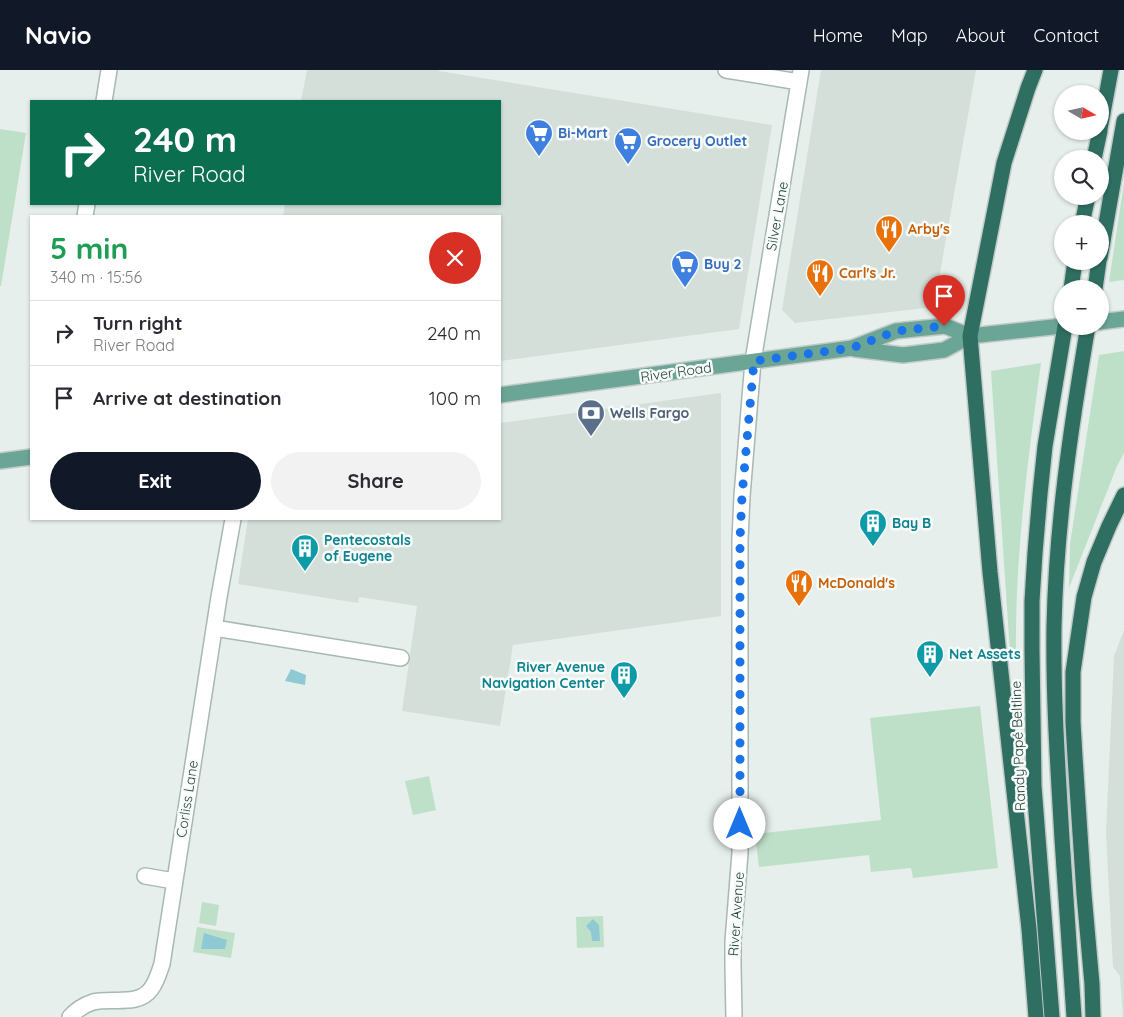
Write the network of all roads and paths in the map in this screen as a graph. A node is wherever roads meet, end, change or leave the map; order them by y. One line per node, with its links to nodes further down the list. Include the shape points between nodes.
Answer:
1 (108, 70): 7 (street)
2 (726, 70): 5 (street)
3 (1035, 70): 15 (highway, via 1004,163)
4 (1111, 70): 6 (highway)
5 (800, 76): 17 (street, Silver Lane)
6 (1108, 85)
7 (104, 100)
8 (1124, 121): 9 (highway)
9 (1108, 215)
10 (1124, 319): 11 (main road)
11 (1109, 321)
12 (1054, 327): 15 (main road, River Road)
13 (1063, 335): 30 (highway, Randy Papé Beltline, via 1038,514 1032,650 1034,786)
14 (1086, 335): 31 (highway, via 1063,491 1054,625 1056,734)
15 (970, 336): 16 (main road, River Road, via 944,350 903,355); 16 (main road, River Road, via 944,326 896,331); 29 (highway, via 990,572)
16 (852, 348): 17 (main road, River Road)
17 (754, 361): 18 (main road, River Road); 28 (street, River Avenue, via 740,540 740,852 733,941)
18 (501, 395)
19 (30, 457): 20 (main road)
20 (0, 461)
21 (1124, 495): 32 (highway, via 1094,562 1084,597 1073,672 1073,722)
22 (233, 520): 23 (street, Corliss Lane)
23 (214, 628): 24 (street); 26 (street, Corliss Lane)
24 (401, 658)
25 (145, 876): 26 (street)
26 (174, 881): 27 (street, Corliss Lane, via 162,964 151,989 136,998 95,1002)
27 (70, 1017)
28 (734, 1017)
29 (1036, 1017)
30 (1052, 1017)
31 (1074, 1017)
32 (1093, 1017)

